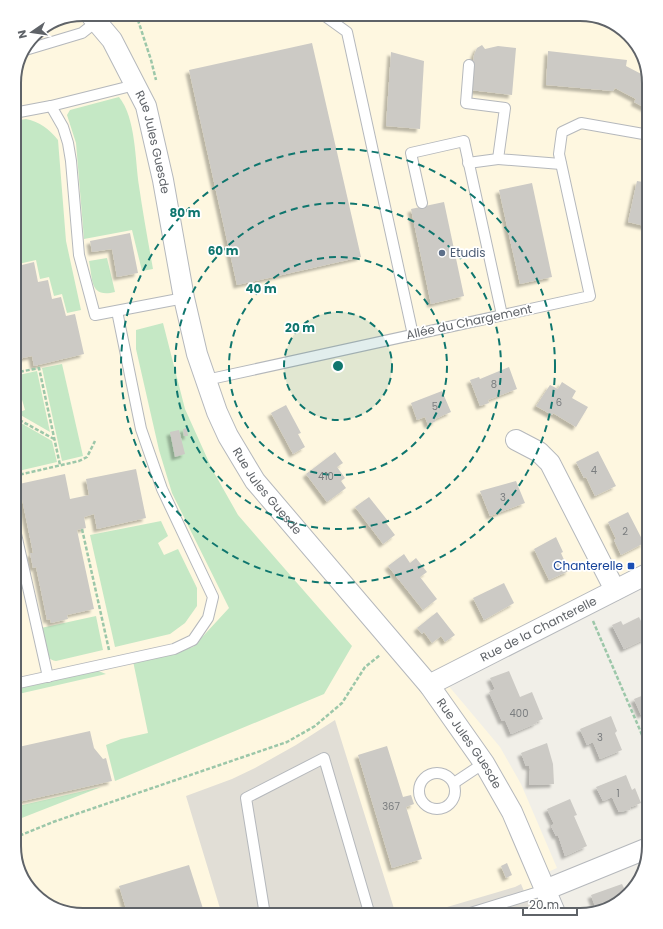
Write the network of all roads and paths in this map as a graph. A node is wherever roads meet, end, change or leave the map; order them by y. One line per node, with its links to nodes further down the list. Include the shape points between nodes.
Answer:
1 (91, 21): 4 (lane, via 82,33)
2 (96, 21): 6 (street, Rue Jules Guesde, via 112,40)
3 (332, 21): 17 (lane, via 347,32)
4 (52, 42)
5 (469, 65): 10 (lane, via 466,103 505,108)
6 (135, 85): 7 (lane); 14 (street, Rue Jules Guesde, via 146,106 163,180)
7 (51, 106): 8 (lane); 15 (lane, via 63,127 68,143 79,255 95,316)
8 (21, 112)
9 (642, 134): 12 (lane, Allée du Chargement, via 581,123 562,132 559,154)
10 (498, 159): 11 (lane); 12 (lane)
11 (468, 163): 13 (lane, via 464,141 411,153); 16 (lane)
12 (562, 164): 16 (lane, Allée du Chargement, via 590,296)
13 (422, 203)
14 (184, 298): 15 (lane); 19 (street, Rue Jules Guesde)
15 (117, 311): 32 (lane, via 141,429 162,489 213,597 208,618 193,640 174,649)
16 (502, 315): 17 (lane, Allée du Chargement)
17 (414, 334): 19 (lane, Allée du Chargement)
18 (21, 372): 21 (path, via 39,368)
19 (206, 380): 31 (street, Rue Jules Guesde, via 228,436 255,481)
20 (21, 421): 21 (path)
21 (55, 439): 24 (path)
22 (516, 440): 29 (street, via 539,452 550,463)
23 (95, 441): 24 (path, via 87,457)
24 (60, 465): 25 (path)
25 (21, 474)
26 (82, 529): 32 (path)
27 (21, 556): 33 (lane)
28 (642, 576): 29 (street, Rue de la Chanterelle)
29 (615, 590): 30 (street, Rue de la Chanterelle)
30 (586, 604): 35 (street, Rue de la Chanterelle); 36 (path)
31 (394, 644): 35 (street, Rue Jules Guesde); 39 (path, via 365,667 342,703 315,726 287,742)
32 (112, 663): 33 (lane)
33 (48, 677): 34 (lane)
34 (21, 683)
35 (429, 685): 37 (street, Rue Jules Guesde)
36 (642, 735)
37 (484, 763): 38 (lane); 41 (street, Rue Jules Guesde, via 528,844)
38 (454, 783)
39 (21, 835)
40 (641, 851): 41 (street)
41 (546, 890): 44 (lane); 45 (street, Rue Jules Guesde)
42 (264, 908): 43 (lane, via 246,798 324,758)
43 (368, 908)
44 (487, 908)
45 (553, 908)

